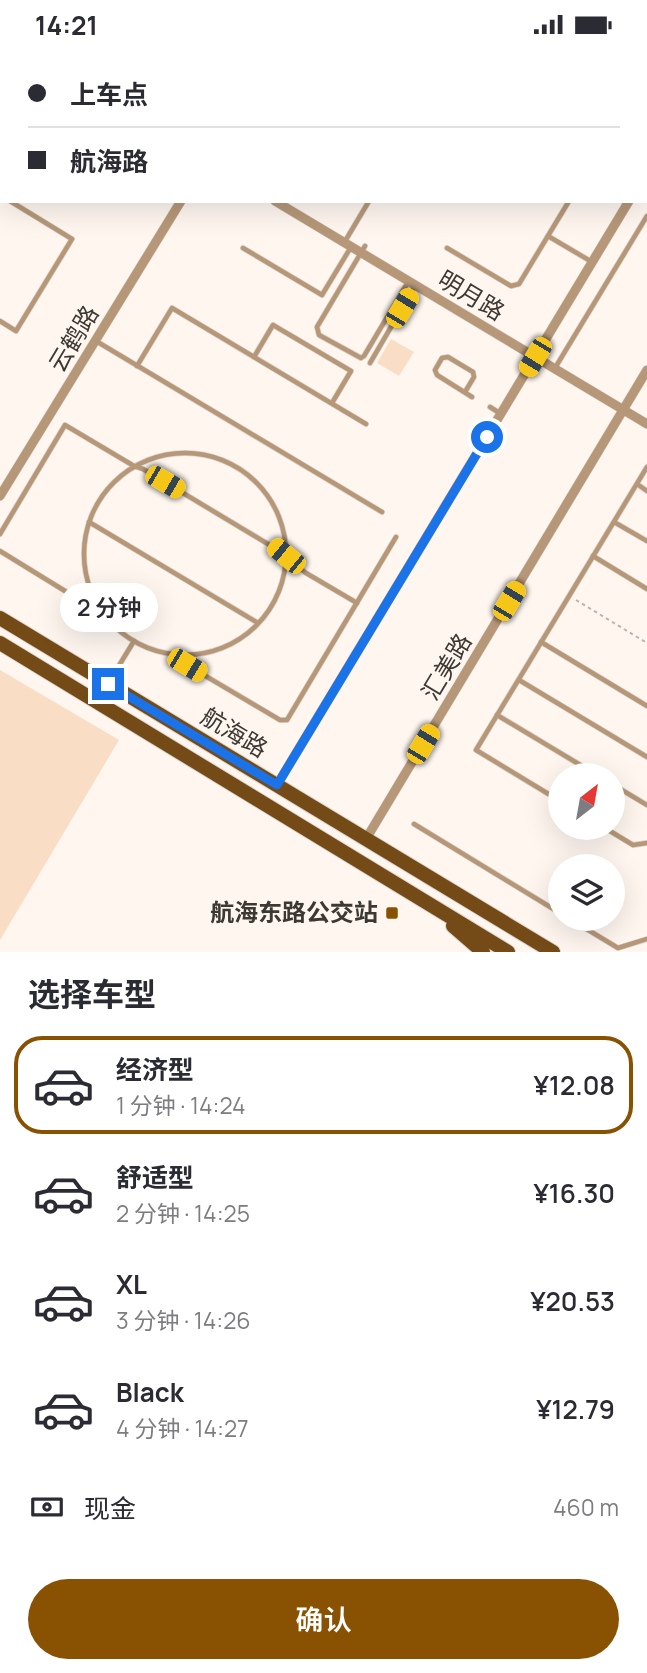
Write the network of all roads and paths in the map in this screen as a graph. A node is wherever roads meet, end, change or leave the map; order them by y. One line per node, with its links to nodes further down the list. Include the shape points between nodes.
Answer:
1 (13, 203): 15 (lane, via 72,239 16,331)
2 (180, 203): 16 (street, 云鹤路)
3 (278, 203): 9 (street, 明月路)
4 (368, 203): 9 (lane)
5 (568, 203): 8 (lane)
6 (628, 203): 13 (street)
7 (647, 216): 21 (lane)
8 (548, 236): 11 (lane, via 519,284 511,286); 13 (lane)
9 (348, 245): 10 (lane, via 322,295); 12 (street, 明月路)
10 (243, 248)
11 (447, 248)
12 (363, 250): 14 (street, 明月路); 14 (lane, via 317,331 319,335 356,358 364,356)
13 (593, 263): 18 (street)
14 (412, 283): 18 (street, 明月路); 19 (lane)
15 (0, 321)
16 (95, 341): 20 (lane); 35 (street, 云鹤路)
17 (254, 357): 20 (lane, via 172,308); 25 (lane); 25 (lane, via 273,325 284,331 351,371)
18 (535, 357): 21 (street, 明月路); 28 (street)
19 (370, 363)
20 (137, 366): 36 (lane)
21 (555, 369): 27 (street, 明月路)
22 (647, 370): 27 (street, 汇美路)
23 (465, 392): 23 (lane, via 437,375 442,358 473,372); 24 (lane)
24 (472, 397)
25 (332, 403): 29 (lane)
26 (490, 407): 28 (lane)
27 (623, 410): 30 (street, 明月路); 67 (street, 汇美路)
28 (501, 414): 62 (street)
29 (366, 423)
30 (647, 424)
31 (134, 466): 37 (lane, via 109,486); 39 (lane, via 65,425); 43 (lane); 43 (lane, via 183,453 218,458 239,469 271,502 284,534)
32 (647, 467): 33 (lane)
33 (637, 484): 34 (lane); 38 (lane)
34 (647, 491)
35 (0, 496)
36 (382, 512)
37 (89, 522): 48 (lane, via 84,564); 50 (lane)
38 (614, 522): 41 (lane); 44 (lane)
39 (0, 534)
40 (396, 537): 47 (lane)
41 (647, 541)
42 (0, 551): 48 (lane)
43 (286, 556): 47 (lane); 50 (lane, via 280,588)
44 (593, 557): 45 (lane); 46 (lane)
45 (647, 589)
46 (569, 596): 52 (lane); 54 (path)
47 (357, 603): 55 (lane, via 287,720 187,665)
48 (100, 609): 51 (lane)
49 (0, 618): 57 (main road, 航海路)
50 (258, 623): 55 (lane, via 229,645)
51 (134, 641): 55 (lane); 57 (lane)
52 (541, 642): 56 (lane); 58 (lane)
53 (0, 643): 71 (main road, 航海路)
54 (647, 643)
55 (182, 655)
56 (519, 680): 59 (lane); 60 (lane)
57 (108, 684): 62 (main road, 航海路)
58 (647, 706)
59 (497, 715): 61 (lane); 64 (lane, via 476,750)
60 (647, 757)
61 (577, 763)
62 (277, 785): 67 (main road, 航海路)
63 (625, 792): 65 (lane)
64 (548, 794)
65 (647, 805)
66 (414, 824): 70 (lane)
67 (366, 839): 76 (main road, 航海路)
68 (625, 840): 69 (lane, via 633,845)
69 (647, 843)
70 (548, 906)
71 (437, 909): 74 (main road); 75 (main road, 航海路)
72 (590, 931): 73 (lane, via 618,948)
73 (647, 939)
74 (483, 952)
75 (508, 952)
76 (554, 952)

